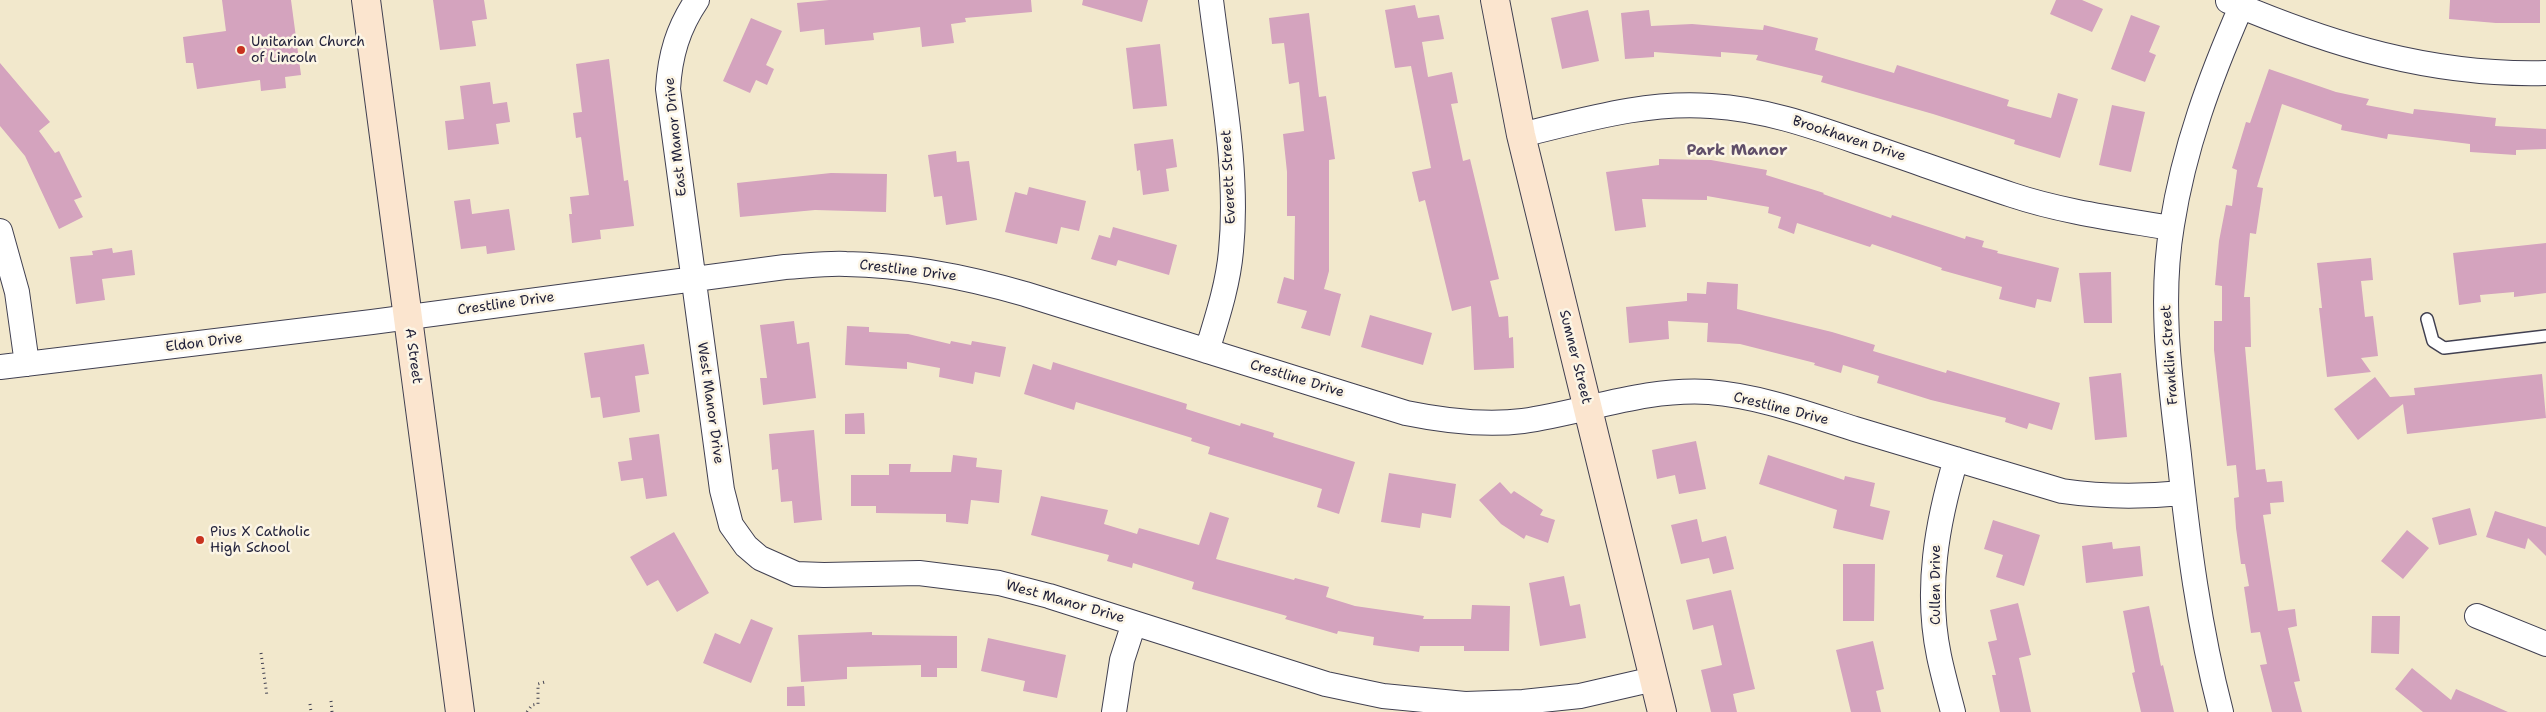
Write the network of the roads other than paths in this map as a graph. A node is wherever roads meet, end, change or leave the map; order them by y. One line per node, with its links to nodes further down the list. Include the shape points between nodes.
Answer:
1 (366, 0): 11 (street, A Street)
2 (697, 0): 10 (street, East Manor Drive, via 676,39 668,89)
3 (1211, 0): 14 (street, Everett Street, via 1231,165 1233,208 1222,302)
4 (1495, 0): 7 (street, Sumner Street)
5 (2234, 3): 6 (street, via 2306,33 2362,51 2471,70); 8 (street, Franklin Street, via 2195,122)
6 (2546, 73)
7 (1521, 135): 8 (street, Brookhaven Drive, via 1619,111 1664,106 1756,111 1800,122 2014,196 2081,213); 17 (street, Sumner Street)
8 (2171, 228): 19 (street, Franklin Street, via 2166,298 2167,355)
9 (0, 231): 15 (street, via 17,292)
10 (693, 279): 11 (street, Crestline Drive); 14 (street, Crestline Drive, via 845,264 904,268 968,278); 21 (street, West Manor Drive, via 726,511 741,539 760,558 777,568 805,575 891,572 972,578 1049,596)
11 (408, 318): 15 (street, Eldon Drive); 25 (street, A Street)
12 (2427, 319): 13 (lane, via 2433,340 2444,348)
13 (2546, 336)
14 (1207, 351): 17 (street, Crestline Drive, via 1406,414 1444,420 1522,421)
15 (27, 364): 16 (street, Eldon Drive)
16 (0, 367)
17 (1587, 407): 18 (street, Crestline Drive, via 1633,396 1671,392 1747,397); 23 (street, Sumner Street)
18 (1956, 459): 19 (street, Crestline Drive, via 2062,491 2098,497 2141,497); 28 (street, Cullen Drive, via 1938,529 1933,566 1933,611 1939,655)
19 (2183, 492): 29 (street, Franklin Street, via 2201,620)
20 (2477, 616): 22 (street)
21 (1134, 623): 24 (street, West Manor Drive); 26 (street, via 1122,660)
22 (2546, 644)
23 (1654, 679): 24 (street, West Manor Drive, via 1580,696 1523,702); 27 (street, Sumner Street)
24 (1405, 706)
25 (460, 712)
26 (1114, 712)
27 (1662, 712)
28 (1953, 712)
29 (2221, 712)

